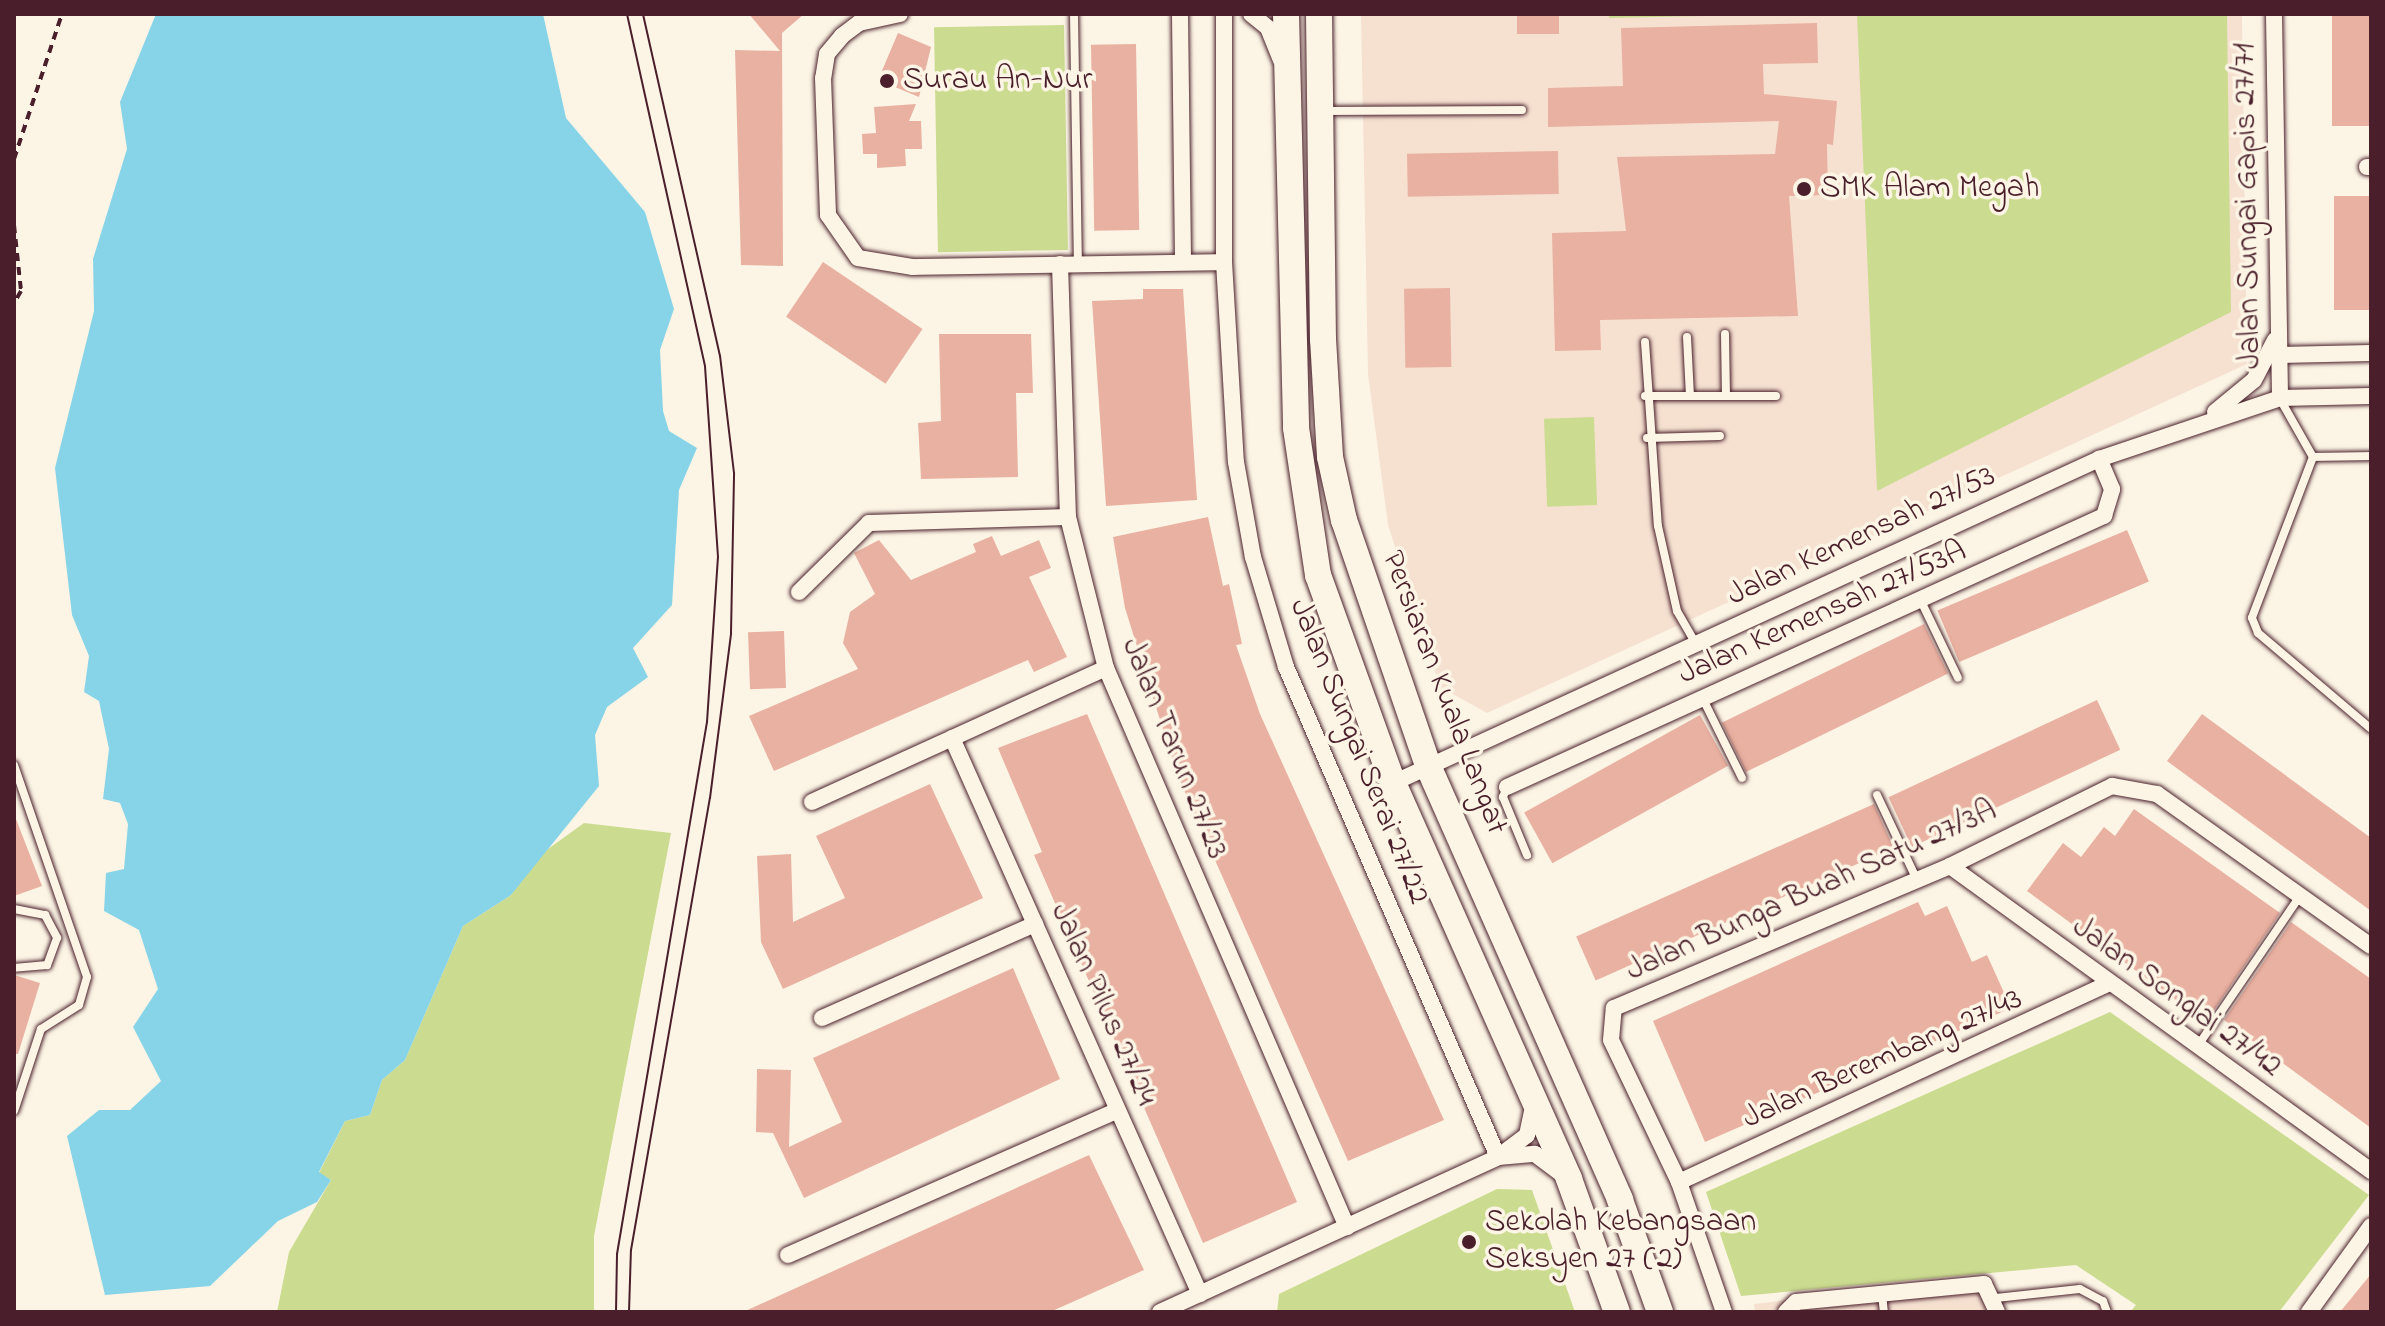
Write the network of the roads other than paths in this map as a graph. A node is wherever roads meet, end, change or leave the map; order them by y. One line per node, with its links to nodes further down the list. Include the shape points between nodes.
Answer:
1 (900, 14): 15 (street, via 859,23 827,54 821,144 833,230 858,258 882,266)
2 (1074, 14): 14 (lane)
3 (1180, 14): 12 (street)
4 (1224, 14): 13 (street, Jalan Sungai Serai 27/22)
5 (1251, 14): 9 (street, via 1268,28)
6 (1286, 14): 9 (main road)
7 (1319, 14): 11 (main road, Persiaran Kuala Langat)
8 (2274, 14): 16 (street, Jalan Sungai Gapis 27/71)
9 (1286, 73): 46 (main road, via 1303,500 1332,626)
10 (1522, 110): 11 (lane)
11 (1321, 111): 44 (main road, Persiaran Kuala Langat, via 1330,457 1362,588)
12 (1183, 261): 13 (street); 14 (street)
13 (1224, 262): 64 (street, Jalan Sungai Serai 27/22, via 1236,462 1253,557 1286,667)
14 (1078, 263): 15 (street)
15 (1060, 264): 34 (street, Jalan Tarun 27/23)
16 (2278, 329): 21 (street, Jalan Sungai Gapis 27/71); 28 (street, via 2254,380)
17 (1725, 334): 24 (lane)
18 (1687, 337): 23 (lane)
19 (1645, 342): 22 (lane)
20 (2371, 353): 21 (street)
21 (2279, 355): 27 (street, Jalan Sungai Gapis 27/71)
22 (1645, 396): 23 (lane); 30 (lane)
23 (1690, 396): 24 (lane)
24 (1726, 396): 25 (lane)
25 (1776, 396)
26 (2371, 396): 27 (street, Jalan Kemensah 27/53)
27 (2280, 398): 28 (street, Jalan Kemensah 27/53); 32 (lane)
28 (2207, 418): 33 (street, Jalan Kemensah 27/53)
29 (1720, 436): 30 (lane)
30 (1647, 438): 37 (lane, via 1677,611)
31 (2371, 456): 32 (lane)
32 (2313, 457): 41 (lane, via 2252,618 2258,633)
33 (2099, 459): 36 (street, Jalan Kemensah 27/53A, via 2112,489 2104,516); 37 (street, Jalan Kemensah 27/53)
34 (1068, 517): 35 (street, via 869,523); 38 (street, Jalan Tarun 27/23)
35 (799, 592)
36 (1921, 601): 39 (lane); 40 (street, Jalan Kemensah 27/53A)
37 (1696, 644): 44 (street, Jalan Kemensah 27/53)
38 (1106, 668): 42 (street); 69 (street, Jalan Tarun 27/23)
39 (1958, 678)
40 (1703, 699): 45 (lane); 47 (street, Jalan Kemensah 27/53A)
41 (2371, 729)
42 (952, 738): 49 (street); 55 (street, Jalan Pilus 27/24)
43 (14, 765): 63 (lane, via 87,977 79,1005 41,1029)
44 (1429, 768): 46 (street, Jalan Kemensah 27/53); 76 (main road, Persiaran Kuala Langat, via 1620,1200)
45 (1742, 778)
46 (1393, 783): 61 (main road)
47 (1507, 787): 50 (lane, via 1503,797)
48 (1877, 795): 52 (lane)
49 (812, 802)
50 (1527, 855)
51 (1950, 866): 52 (street, Jalan Bunga Buah Satu 27/3A); 53 (street, Jalan Bunga Buah Satu 27/3A, via 2112,786 2157,794); 58 (street, Jalan Songlai 27/42)
52 (1917, 880): 67 (street, Jalan Bunga Buah Satu 27/3A, via 1614,1008 1611,1040)
53 (2300, 896): 56 (street); 60 (lane)
54 (14, 909): 57 (lane, via 45,915 57,938 47,965)
55 (1035, 924): 59 (street); 62 (street, Jalan Pilus 27/24)
56 (2371, 946)
57 (14, 968)
58 (2107, 984): 60 (street, Jalan Songlai 27/42); 67 (street, Jalan Berembang 27/43)
59 (822, 1018)
60 (2196, 1048): 65 (street, Jalan Songlai 27/42)
61 (1534, 1100): 64 (street, via 1527,1135); 66 (main road)
62 (1118, 1110): 70 (street); 71 (street, Jalan Pilus 27/24)
63 (14, 1111)
64 (1498, 1157): 66 (street, via 1535,1154); 69 (street)
65 (2371, 1171)
66 (1569, 1179): 75 (main road)
67 (1679, 1182): 77 (street, Jalan Bunga Buah Satu 27/3A)
68 (2371, 1226): 81 (street)
69 (1347, 1227): 71 (street)
70 (788, 1255)
71 (1200, 1294): 74 (street)
72 (1882, 1294): 73 (street, via 1984,1284); 78 (street, via 1796,1302); 79 (lane)
73 (1996, 1305): 80 (lane, via 2080,1289 2103,1301)
74 (1160, 1312)
75 (1617, 1312)
76 (1660, 1312)
77 (1724, 1312)
78 (1786, 1312)
79 (1884, 1312)
80 (2107, 1312)
81 (2309, 1312)

